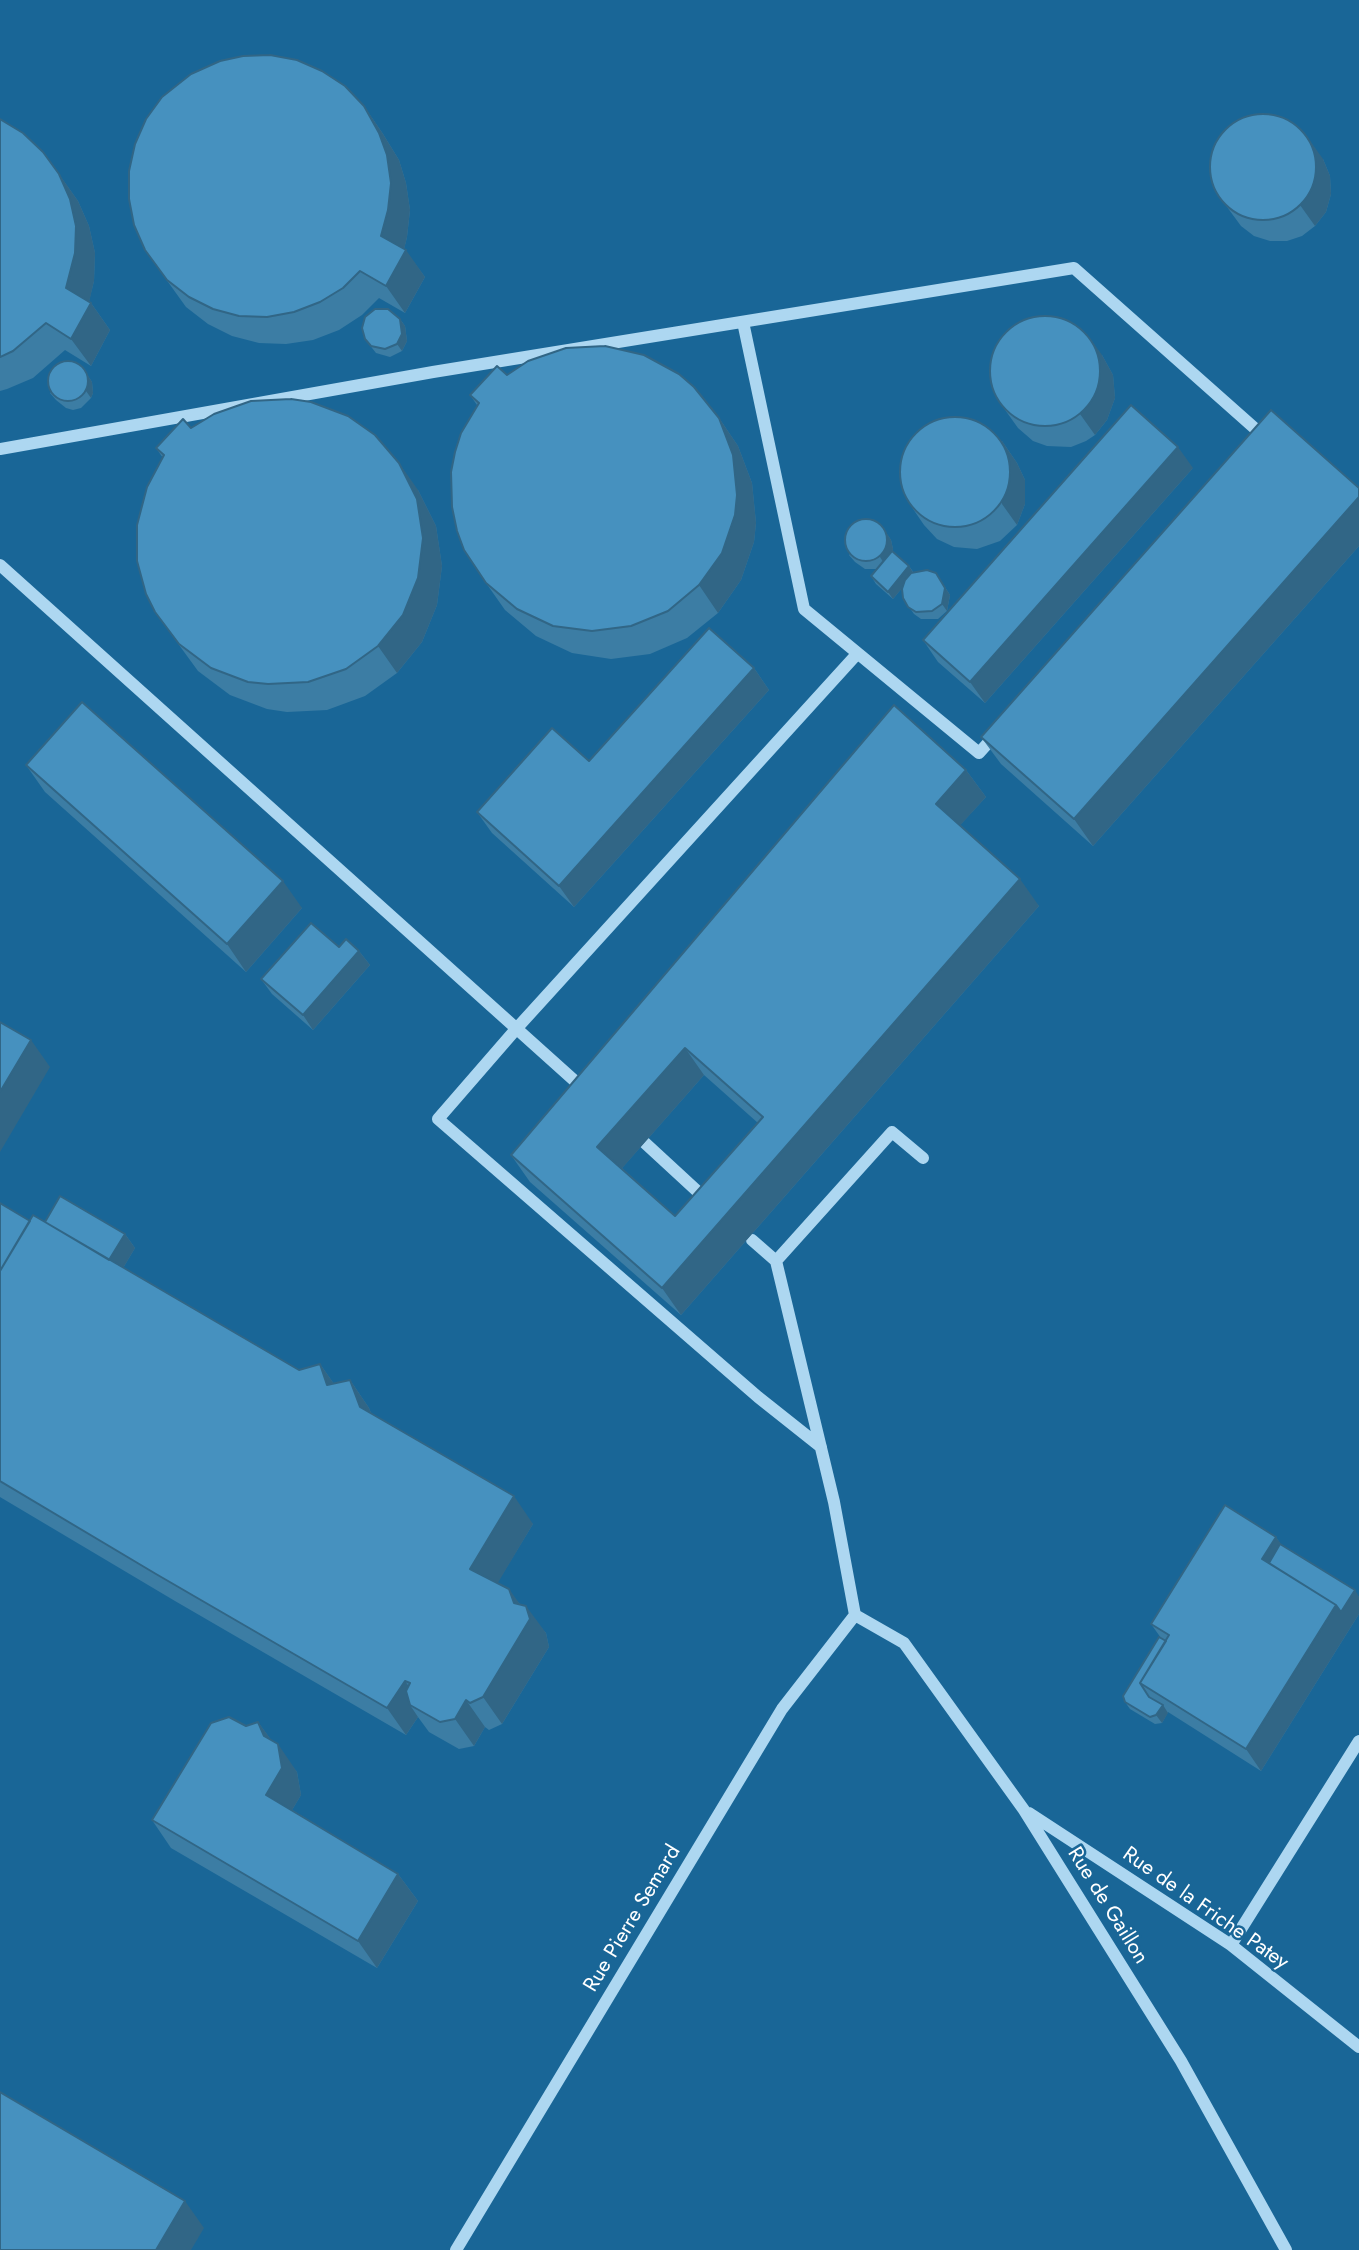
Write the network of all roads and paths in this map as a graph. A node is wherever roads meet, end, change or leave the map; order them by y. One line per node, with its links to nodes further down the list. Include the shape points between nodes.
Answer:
1 (743, 322): 2 (street); 3 (street, via 1074,268 1260,433); 5 (street, via 804,608)
2 (0, 449)
3 (1242, 453)
4 (0, 565): 7 (street)
5 (857, 654): 6 (street, via 979,753); 7 (street)
6 (1005, 724)
7 (517, 1028): 8 (street); 14 (street, via 438,1119)
8 (586, 1091)
9 (645, 1143): 11 (street)
10 (923, 1158): 13 (street, via 892,1132)
11 (719, 1211)
12 (752, 1240): 13 (street)
13 (776, 1261): 14 (street)
14 (821, 1447): 15 (street)
15 (855, 1615): 17 (street, Rue de Gaillon, via 904,1643); 20 (street, Rue Pierre Semard, via 782,1709)
16 (1359, 1741): 18 (street)
17 (1024, 1810): 18 (street, Rue de la Friche Patey); 21 (street, Rue de Gaillon, via 1181,2060)
18 (1231, 1945): 19 (street, Rue de la Friche Patey)
19 (1359, 2047)
20 (456, 2250)
21 (1286, 2250)

